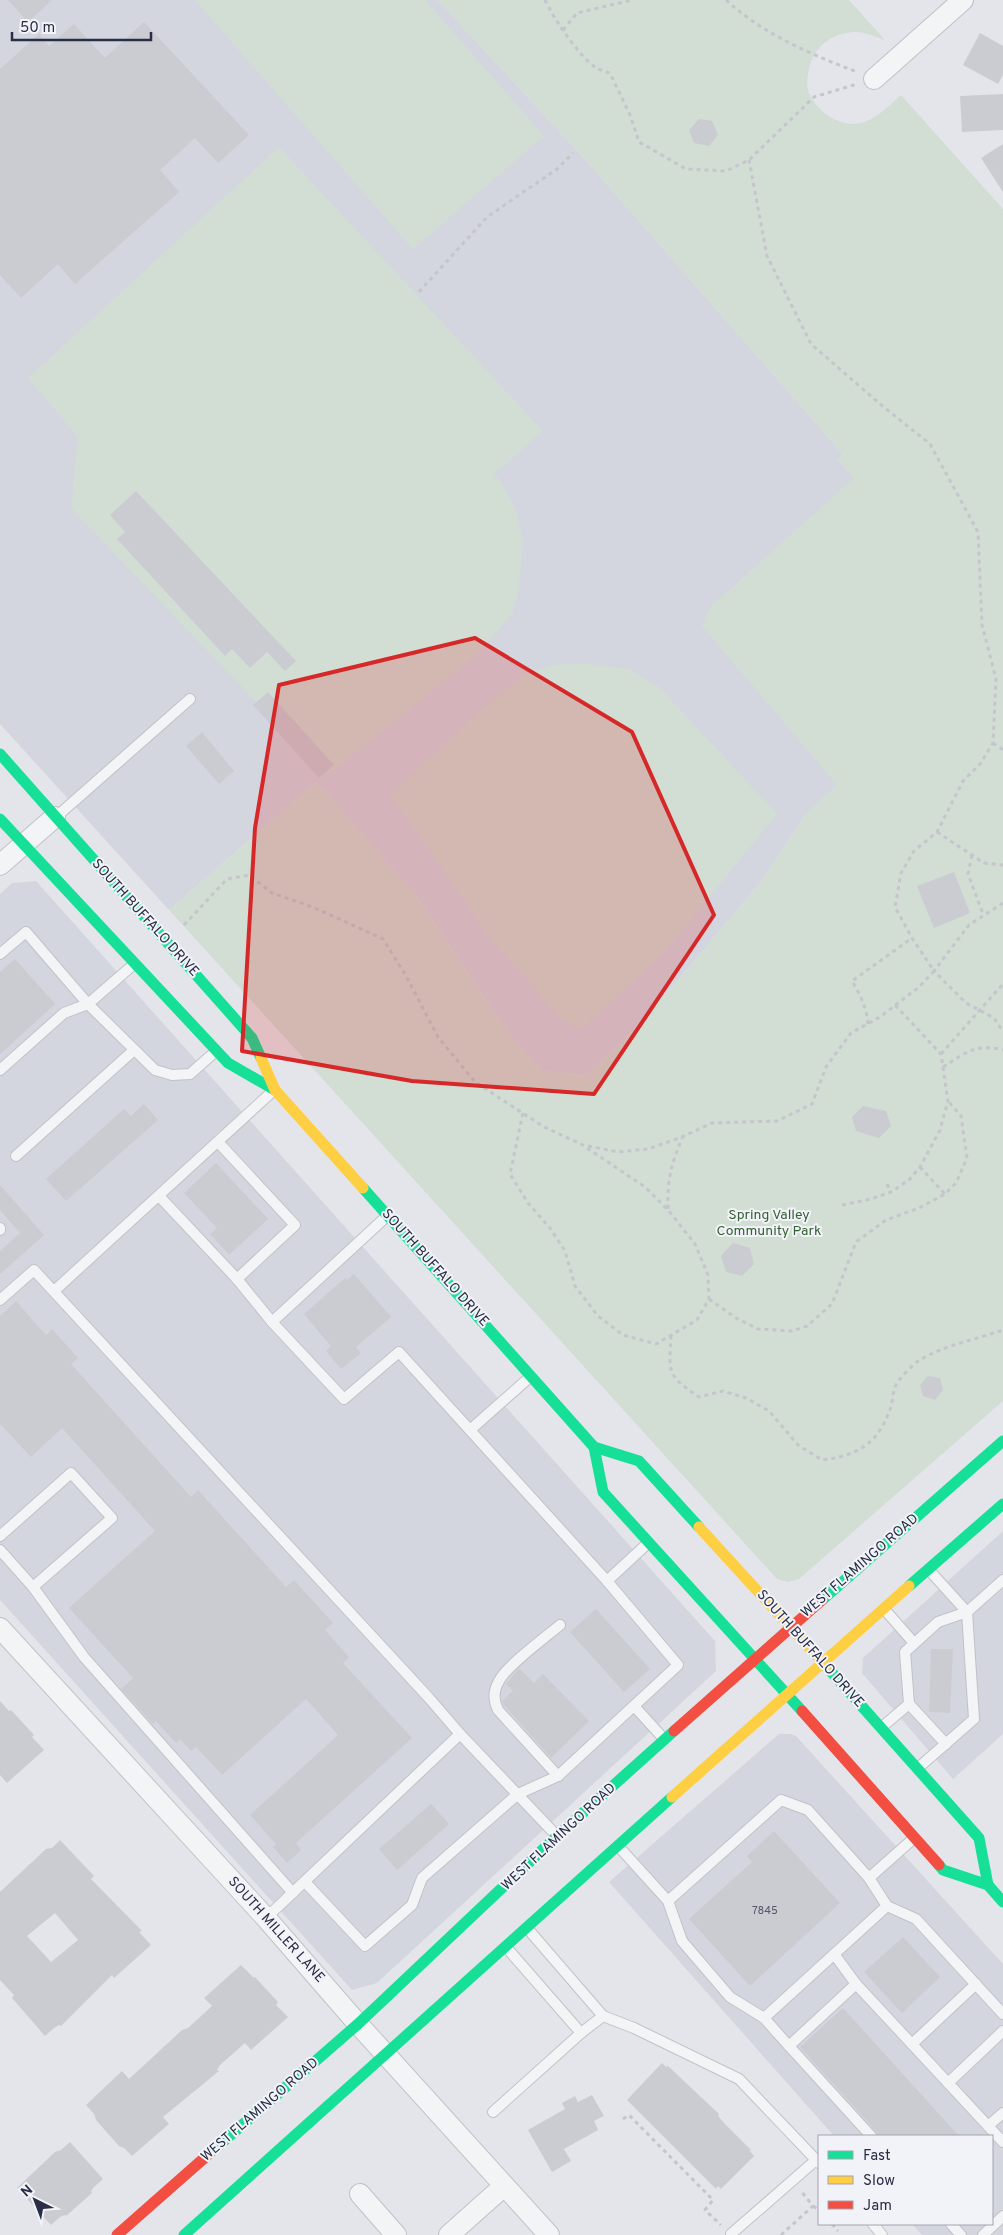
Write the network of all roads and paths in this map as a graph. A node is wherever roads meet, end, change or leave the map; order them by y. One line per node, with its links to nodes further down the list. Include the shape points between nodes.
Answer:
1 (544, 0): 5 (path)
2 (632, 0): 5 (path, via 577,13)
3 (726, 0): 6 (path, via 740,13 803,51)
4 (963, 0): 6 (street)
5 (563, 30): 8 (path, via 595,68 610,73 639,142 686,169 726,172)
6 (874, 79): 8 (path, via 814,97)
7 (573, 153): 9 (path, via 557,169 487,217)
8 (749, 160): 11 (path, via 767,256 811,344 930,444 978,532 982,625)
9 (419, 292)
10 (1003, 678): 11 (path)
11 (996, 679): 13 (path)
12 (190, 700): 16 (lane)
13 (993, 743): 14 (path); 18 (path, via 980,764 963,781)
14 (1003, 750)
15 (0, 754): 16 (main road, SOUTH BUFFALO DRIVE)
16 (55, 818): 19 (street); 42 (main road, SOUTH BUFFALO DRIVE, via 252,1038)
17 (0, 819): 19 (main road, SOUTH BUFFALO DRIVE)
18 (937, 832): 20 (path); 26 (path, via 914,851 901,873 895,907)
19 (24, 844): 21 (street); 28 (main road, SOUTH BUFFALO DRIVE)
20 (972, 855): 22 (path, via 984,862); 24 (path, via 968,874)
21 (0, 865)
22 (1003, 865)
23 (1003, 902): 24 (path)
24 (983, 914): 29 (path, via 969,924)
25 (184, 925): 44 (path, via 227,879 249,875 272,893 315,908 383,939 438,1038 475,1082)
26 (912, 938): 29 (path); 34 (path, via 852,982 868,1015)
27 (0, 954): 31 (lane, via 26,932)
28 (134, 964): 31 (lane); 38 (main road, SOUTH BUFFALO DRIVE)
29 (934, 971): 32 (path); 33 (path, via 966,1003)
30 (1003, 984): 33 (path)
31 (88, 1004): 36 (lane); 41 (lane, via 64,1013)
32 (895, 1005): 34 (path); 39 (path)
33 (980, 1010): 35 (path, via 994,1018); 39 (path)
34 (868, 1024): 45 (path, via 851,1033 826,1067 812,1104 777,1122 712,1123)
35 (1003, 1032)
36 (134, 1050): 38 (lane, via 155,1070 172,1075 190,1074); 48 (lane)
37 (1003, 1050): 40 (path, via 989,1046 972,1049)
38 (216, 1051): 42 (main road, SOUTH BUFFALO DRIVE, via 228,1063)
39 (941, 1054): 40 (path)
40 (943, 1067): 43 (path)
41 (0, 1070)
42 (275, 1090): 46 (lane); 56 (main road, SOUTH BUFFALO DRIVE)
43 (948, 1101): 49 (path, via 940,1130); 52 (path, via 961,1116 967,1158 956,1184)
44 (523, 1113): 47 (path); 63 (path, via 510,1174 565,1251 575,1286 598,1316 623,1335 656,1344)
45 (682, 1138): 47 (path, via 648,1149 618,1152); 55 (path, via 670,1169)
46 (218, 1142): 53 (lane); 57 (lane, via 295,1226)
47 (583, 1145): 55 (path, via 645,1187)
48 (16, 1156)
49 (920, 1167): 51 (path, via 909,1180); 52 (path)
50 (886, 1184): 51 (path)
51 (891, 1192): 54 (path)
52 (945, 1194): 59 (path, via 886,1220 856,1242 832,1304 807,1326 792,1330 758,1329)
53 (159, 1196): 57 (lane); 58 (lane)
54 (842, 1205)
55 (668, 1210): 59 (path, via 694,1244 708,1275)
56 (388, 1216): 61 (lane); 64 (main road, SOUTH BUFFALO DRIVE)
57 (237, 1279): 61 (lane)
58 (54, 1291): 60 (lane, via 34,1270); 88 (lane)
59 (709, 1299): 63 (path, via 697,1320)
60 (0, 1300)
61 (272, 1322): 65 (lane, via 344,1399 399,1352)
62 (1003, 1330): 63 (path, via 919,1360 896,1385 890,1411 878,1433 860,1451 822,1460 798,1445 769,1411 746,1398 723,1392 698,1397 680,1384 669,1368)
63 (671, 1335)
64 (531, 1376): 65 (lane); 67 (main road, SOUTH BUFFALO DRIVE)
65 (470, 1430): 74 (lane)
66 (1003, 1441): 79 (main road, WEST FLAMINGO ROAD)
67 (594, 1447): 70 (main road, via 603,1492); 79 (main road, SOUTH BUFFALO DRIVE, via 639,1460)
68 (1003, 1504): 72 (main road)
69 (0, 1536): 75 (lane, via 71,1473 112,1518)
70 (648, 1543): 74 (lane); 82 (main road)
71 (0, 1550): 75 (lane)
72 (928, 1569): 76 (main road); 77 (lane)
73 (1003, 1580): 77 (lane)
74 (607, 1581): 86 (lane, via 678,1665)
75 (33, 1588): 100 (lane, via 84,1657)
76 (884, 1609): 81 (lane); 83 (main road)
77 (967, 1612): 81 (lane, via 938,1622); 90 (lane, via 974,1719)
78 (560, 1624): 92 (lane, via 502,1676 494,1702)
79 (791, 1626): 82 (main road, WEST FLAMINGO ROAD); 83 (main road, SOUTH BUFFALO DRIVE)
80 (0, 1628): 104 (street, SOUTH MILLER LANE)
81 (914, 1643): 85 (lane, via 905,1652)
82 (755, 1658): 84 (main road); 89 (main road, WEST FLAMINGO ROAD)
83 (823, 1662): 84 (main road); 87 (main road, SOUTH BUFFALO DRIVE)
84 (787, 1694): 95 (main road); 96 (main road)
85 (909, 1704): 87 (lane); 90 (lane)
86 (634, 1706): 89 (lane); 92 (lane)
87 (881, 1728): 91 (main road, SOUTH BUFFALO DRIVE)
88 (460, 1734): 93 (lane); 98 (lane)
89 (664, 1740): 94 (main road, WEST FLAMINGO ROAD)
90 (946, 1744): 91 (lane)
91 (918, 1768): 99 (main road, SOUTH BUFFALO DRIVE, via 979,1838)
92 (558, 1776): 93 (lane)
93 (518, 1794): 94 (lane); 98 (lane, via 422,1878 412,1905 365,1946)
94 (558, 1836): 113 (main road, WEST FLAMINGO ROAD)
95 (915, 1838): 97 (lane); 99 (main road, via 944,1870)
96 (618, 1845): 101 (lane); 105 (main road)
97 (869, 1878): 101 (lane, via 808,1810 782,1800); 103 (lane)
98 (305, 1882): 100 (lane)
99 (988, 1885): 102 (main road)
100 (293, 1893): 104 (lane)
101 (668, 1901): 112 (lane, via 682,1942 730,1997)
102 (1003, 1902)
103 (887, 1906): 107 (lane); 109 (lane, via 916,1919)
104 (266, 1918): 113 (street, SOUTH MILLER LANE)
105 (527, 1927): 106 (main road); 111 (lane)
106 (505, 1947): 115 (lane); 118 (main road)
107 (834, 1954): 108 (lane); 112 (lane)
108 (856, 1984): 116 (lane); 117 (lane)
109 (976, 1984): 110 (lane); 116 (lane)
110 (1003, 2014)
111 (603, 2016): 115 (lane); 126 (lane, via 739,2079)
112 (764, 2018): 117 (lane)
113 (358, 2024): 118 (street, SOUTH MILLER LANE); 138 (main road, WEST FLAMINGO ROAD)
114 (1003, 2031): 119 (lane)
115 (581, 2033): 120 (lane)
116 (912, 2044): 119 (lane)
117 (789, 2046): 124 (lane)
118 (386, 2055): 128 (street, SOUTH MILLER LANE); 139 (main road)
119 (948, 2083): 123 (lane)
120 (493, 2112)
121 (1003, 2113): 123 (lane)
122 (622, 2119): 137 (path, via 629,2114 712,2200 706,2210)
123 (988, 2126): 125 (lane)
124 (870, 2135)
125 (1003, 2142)
126 (818, 2162): 127 (lane)
127 (793, 2180): 130 (path); 137 (lane)
128 (504, 2186): 141 (street); 142 (street, SOUTH MILLER LANE)
129 (360, 2194): 140 (street)
130 (813, 2206): 131 (path); 143 (path)
131 (818, 2209)
132 (1003, 2216): 146 (lane)
133 (833, 2225): 136 (path)
134 (874, 2225): 144 (lane)
135 (952, 2225): 145 (lane)
136 (838, 2231)
137 (732, 2234)
138 (117, 2235)
139 (184, 2235)
140 (396, 2235)
141 (449, 2235)
142 (549, 2235)
143 (781, 2235)
144 (882, 2235)
145 (961, 2235)
146 (983, 2235)

